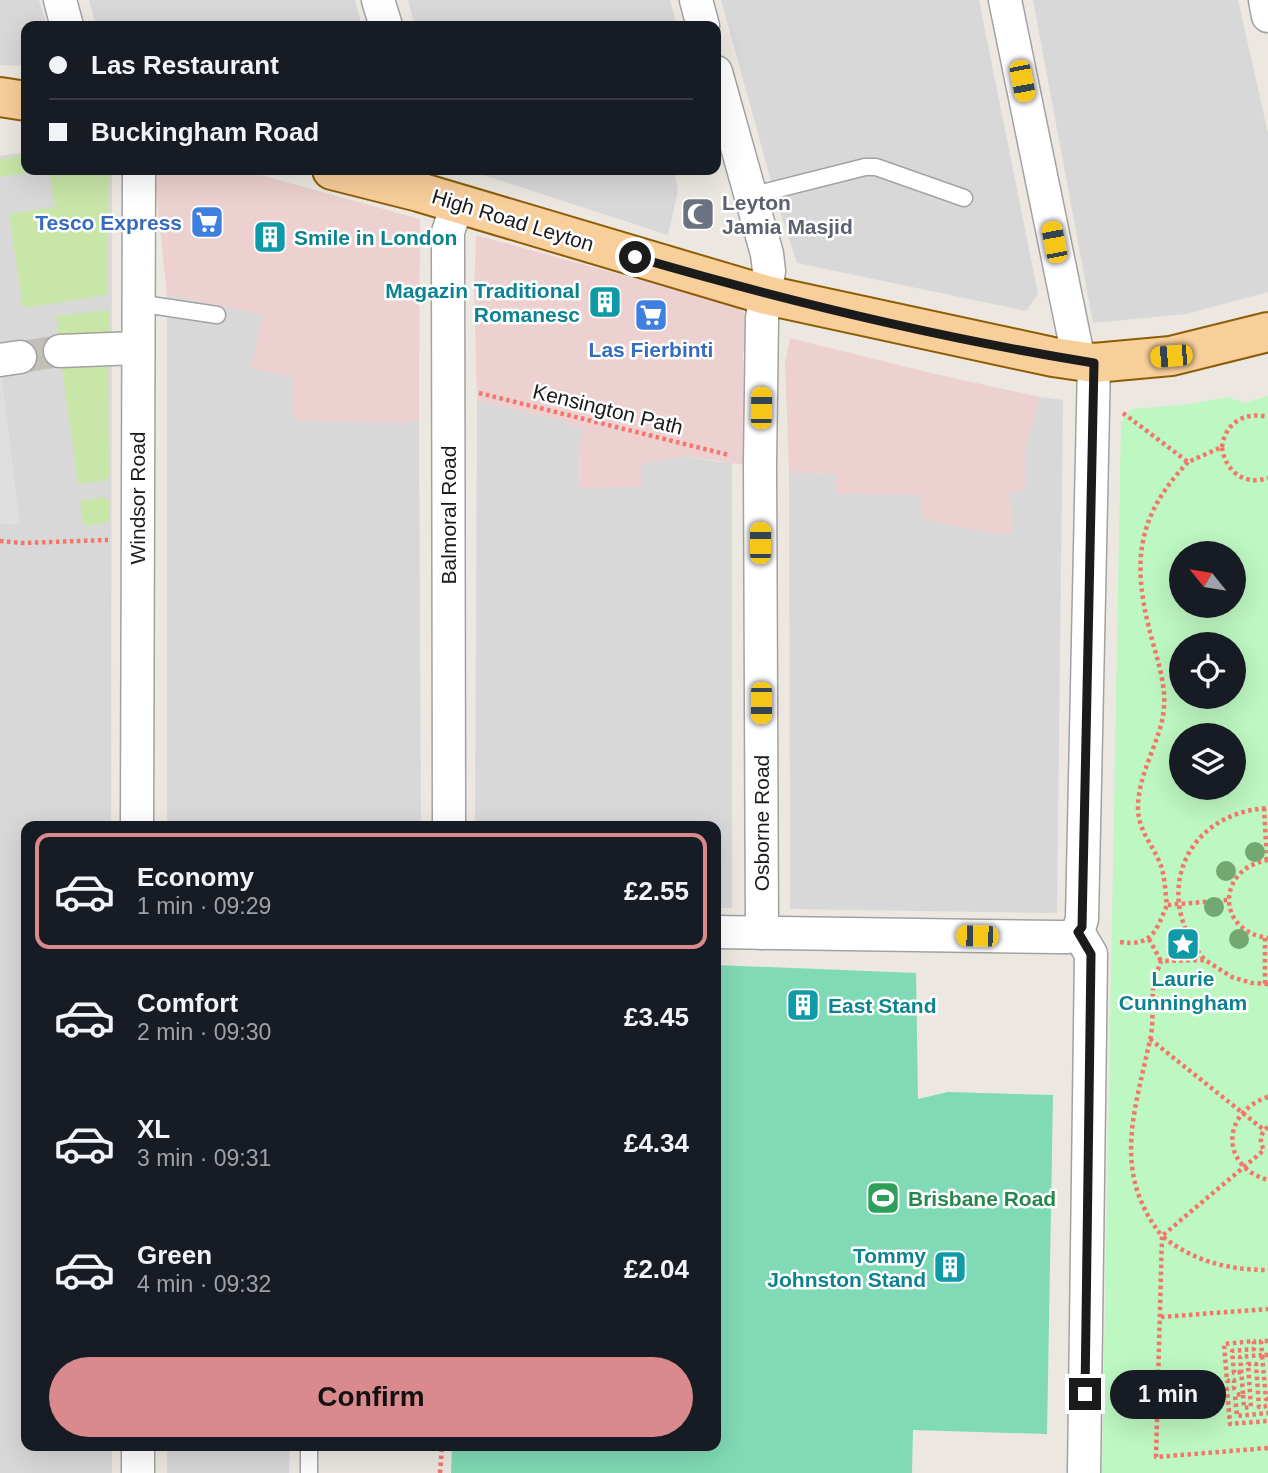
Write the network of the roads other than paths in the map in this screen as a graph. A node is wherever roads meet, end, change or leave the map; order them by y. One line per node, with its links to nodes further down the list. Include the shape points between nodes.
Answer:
1 (60, 0): 7 (street)
2 (378, 0): 8 (street)
3 (695, 0): 9 (street)
4 (1005, 0): 25 (street)
5 (1265, 0): 6 (street)
6 (1268, 16)
7 (66, 21)
8 (384, 21)
9 (701, 21)
10 (721, 90): 16 (street, Osborne Road)
11 (0, 97): 12 (main road)
12 (21, 100)
13 (139, 175): 20 (street, Windsor Road)
14 (372, 175): 15 (main road, High Road Leyton)
15 (421, 181): 18 (main road, High Road Leyton)
16 (750, 196): 17 (lane, via 876,167); 19 (street, Osborne Road, via 767,254)
17 (964, 198)
18 (457, 205): 19 (main road, High Road Leyton); 27 (street, Balmoral Road, via 448,244)
19 (765, 295): 25 (main road, High Road Leyton); 30 (street, Osborne Road, via 760,463)
20 (137, 303): 21 (lane); 23 (street, Windsor Road)
21 (217, 315)
22 (1268, 332): 25 (main road, High Road Leyton, via 1171,356)
23 (137, 348): 24 (street); 26 (street, Windsor Road)
24 (60, 351)
25 (1086, 362): 29 (street, via 1082,927)
26 (137, 821)
27 (449, 821)
28 (721, 932): 30 (street)
29 (1078, 932): 30 (street, via 1068,937); 35 (street, via 1091,954)
30 (762, 933)
31 (138, 1451): 33 (street)
32 (309, 1451): 34 (lane)
33 (138, 1473)
34 (309, 1473)
35 (1084, 1473)

